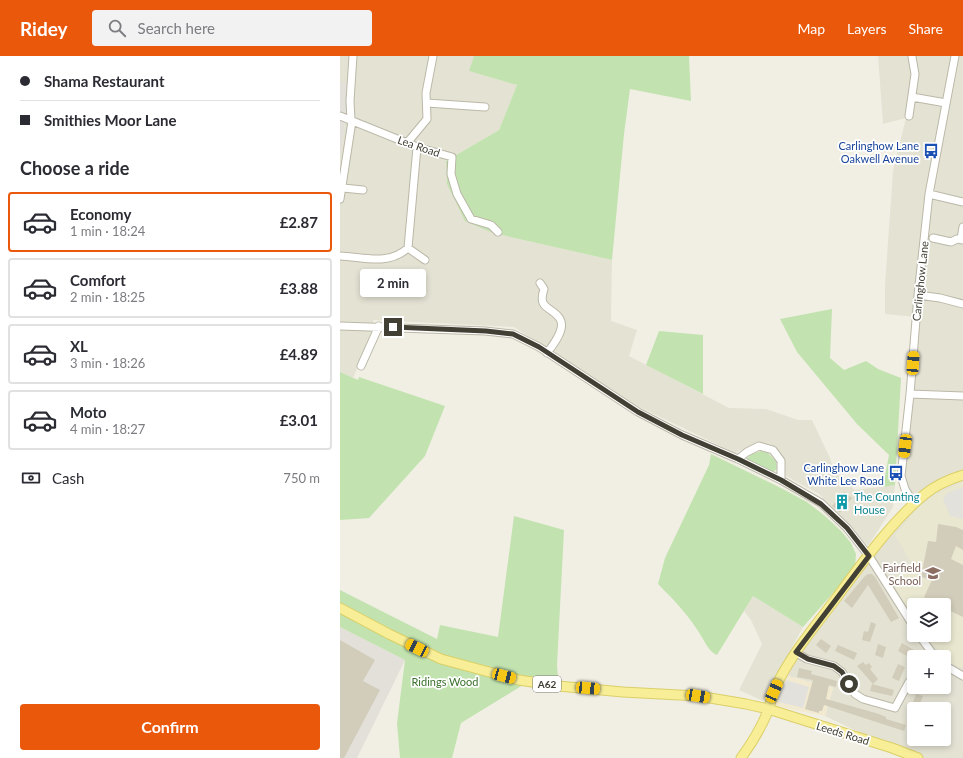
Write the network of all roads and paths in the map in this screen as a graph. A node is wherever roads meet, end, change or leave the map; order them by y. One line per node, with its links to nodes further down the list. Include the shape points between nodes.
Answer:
1 (353, 56): 11 (street)
2 (433, 56): 6 (street)
3 (955, 56): 7 (street, Carlinghow Lane)
4 (912, 57): 5 (street, via 915,74)
5 (912, 96): 7 (street); 10 (street)
6 (426, 103): 8 (street); 12 (street, via 427,119)
7 (946, 103): 16 (street, Carlinghow Lane)
8 (485, 107)
9 (340, 116): 11 (street, Lea Road)
10 (909, 116)
11 (351, 120): 12 (street, Lea Road); 14 (street)
12 (407, 143): 13 (street, Lea Road)
13 (417, 147): 20 (street, Lea Road, via 452,157 451,174 457,194 471,219 491,225); 23 (street)
14 (343, 188): 15 (street); 17 (street)
15 (363, 190)
16 (929, 194): 18 (street); 27 (street, Carlinghow Lane)
17 (340, 199)
18 (963, 202)
19 (963, 226): 22 (street)
20 (498, 232)
21 (933, 238): 22 (street, via 951,242)
22 (962, 239)
23 (408, 248): 24 (street, via 402,253 380,260); 25 (street)
24 (340, 256)
25 (426, 260)
26 (540, 283): 31 (street, via 544,289 542,300 545,306 560,318 562,324 559,336)
27 (918, 295): 28 (street); 33 (street, Carlinghow Lane)
28 (963, 304)
29 (340, 326): 30 (street)
30 (379, 326): 31 (street, via 513,334); 32 (street)
31 (547, 353): 35 (street, via 638,412 682,435)
32 (361, 366)
33 (910, 394): 34 (street); 38 (street, Carlinghow Lane, via 901,476)
34 (963, 396)
35 (738, 459): 37 (street); 37 (street, via 759,446 773,450 781,461)
36 (963, 474): 38 (main road, via 946,480)
37 (781, 480): 39 (street, via 821,504 847,528)
38 (914, 504): 39 (main road)
39 (869, 556): 41 (street); 44 (main road)
40 (340, 608): 48 (main road, A62, via 442,659 519,680 558,686 698,696)
41 (907, 616)
42 (924, 642): 43 (street)
43 (931, 650)
44 (796, 652): 47 (street, via 808,659 834,666 842,672 855,694 894,711); 48 (main road, via 778,683)
45 (951, 669): 46 (street)
46 (963, 676)
47 (907, 686)
48 (768, 709): 49 (main road, via 753,741); 50 (main road, Leeds Road / A62)
49 (741, 758)
50 (918, 758)

